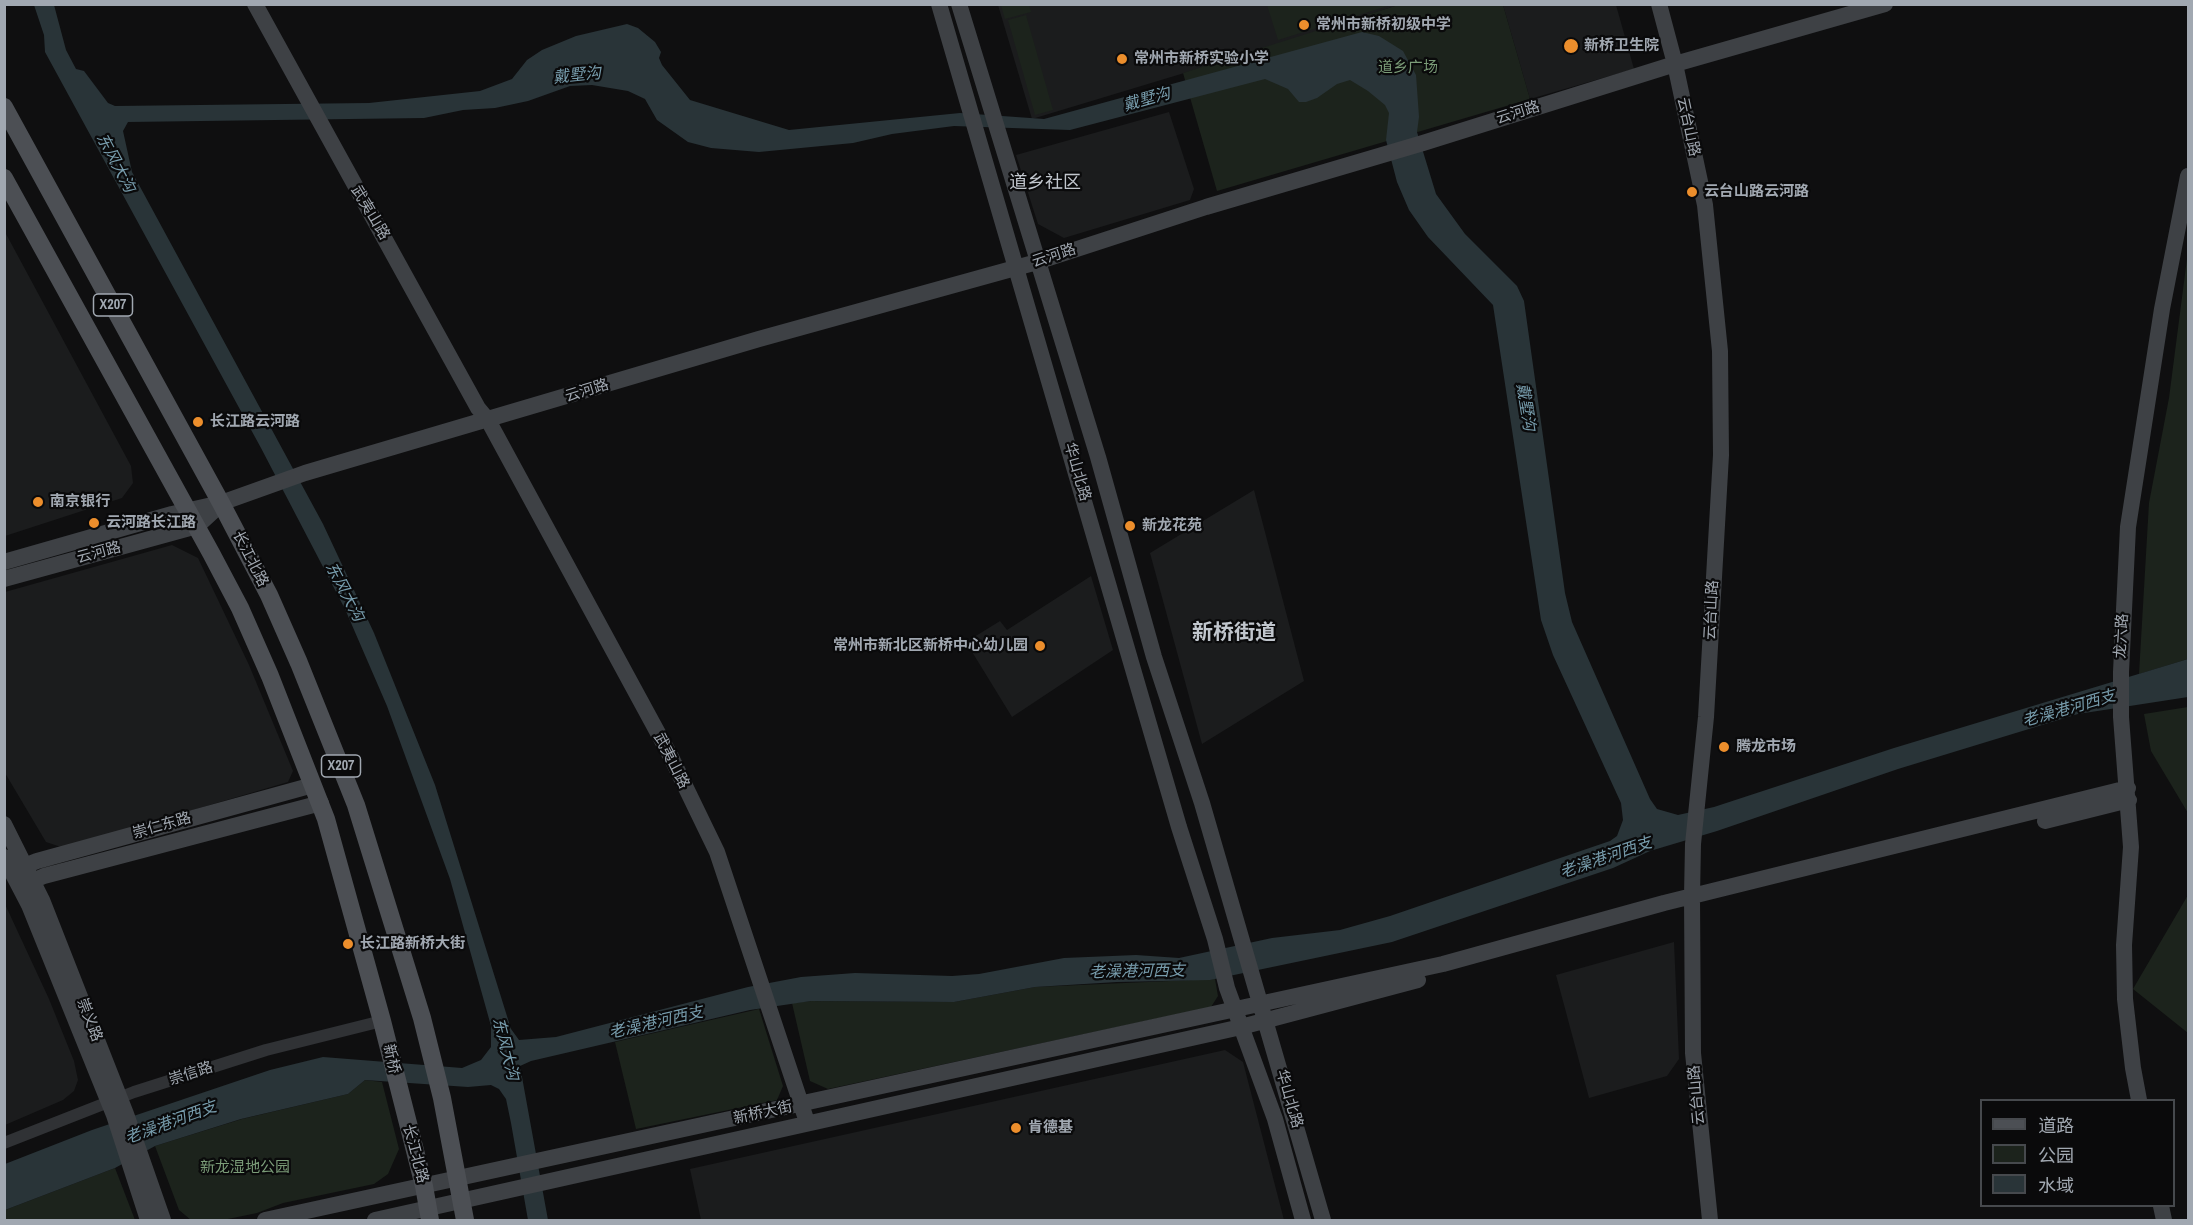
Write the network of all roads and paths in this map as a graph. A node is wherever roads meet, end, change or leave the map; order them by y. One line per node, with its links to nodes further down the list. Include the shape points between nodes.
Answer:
1 (255, 4): 8 (street, 武夷山路)
2 (264, 4): 8 (street, 武夷山路)
3 (939, 4): 13 (street, 华山北路)
4 (959, 4): 12 (street, 华山北路)
5 (1659, 4): 7 (street, 云台山路)
6 (1885, 4): 7 (street, 云河路)
7 (1675, 64): 12 (street, 云河路); 24 (street, 云台山路, via 1705,205 1720,351 1721,454)
8 (311, 100): 14 (street, 武夷山路, via 370,195 487,405)
9 (4, 107): 15 (main road, 长江北路 / X207)
10 (2188, 176): 20 (street, 龙六路, via 2162,309 2128,527 2121,672)
11 (4, 178): 16 (main road, 长江北路 / X207)
12 (1038, 262): 13 (street, 云河路); 25 (street, 华山北路)
13 (1017, 267): 14 (street, 云河路); 26 (street, 华山北路)
14 (488, 420): 15 (street, 云河路, via 305,473); 32 (street, 武夷山路, via 671,757 717,852)
15 (221, 503): 16 (street, 云河路); 37 (main road, 长江北路 / X207, via 269,595 344,773 416,995)
16 (193, 519): 17 (street, 云河路); 18 (street, 云河路); 19 (main road, 长江北路 / X207, via 240,608)
17 (4, 562)
18 (4, 579)
19 (313, 785): 21 (main road, 长江北路 / X207); 23 (street, 崇仁东路)
20 (2128, 794): 24 (street); 31 (street, 龙六路, via 2131,847 2124,945 2125,999)
21 (321, 803): 23 (street, 崇仁东路); 28 (main road, 长江北路 / X207)
22 (4, 824): 23 (street, 崇义路)
23 (19, 872): 33 (street, 崇义路)
24 (1692, 902): 25 (street, 新桥大街, via 1443,964); 27 (street, 新桥大街); 48 (street, 云台山路, via 1693,1053)
25 (1260, 1003): 26 (street, 新桥大街); 27 (street, 华山北路)
26 (1234, 1009): 29 (street, 华山北路); 32 (street, 新桥大街)
27 (1266, 1020): 29 (street, 新桥大街); 47 (street, 华山北路)
28 (383, 1025): 30 (main road, 新桥); 33 (street, 崇信路, via 266,1050)
29 (1241, 1027): 34 (street, 新桥大街); 46 (street, 华山北路, via 1275,1119)
30 (398, 1089): 38 (main road, 长江北路)
31 (2139, 1099)
32 (802, 1105): 34 (street, 武夷山路); 37 (street, 新桥大街)
33 (117, 1107): 35 (street, 崇信路); 36 (street, 崇义路)
34 (807, 1122): 39 (street, 新桥大街)
35 (4, 1143)
36 (136, 1160): 41 (street, 崇义路); 42 (street, 崇义路)
37 (457, 1178): 38 (street, 新桥大街); 39 (main road)
38 (424, 1186): 40 (main road, 长江北路); 43 (street, 新桥大街)
39 (461, 1202): 40 (street, 新桥大街); 45 (main road)
40 (429, 1215): 44 (street, 新桥大街)
41 (148, 1221)
42 (163, 1221)
43 (265, 1221)
44 (375, 1221)
45 (465, 1221)
46 (1303, 1221)
47 (1323, 1221)
48 (1710, 1221)

